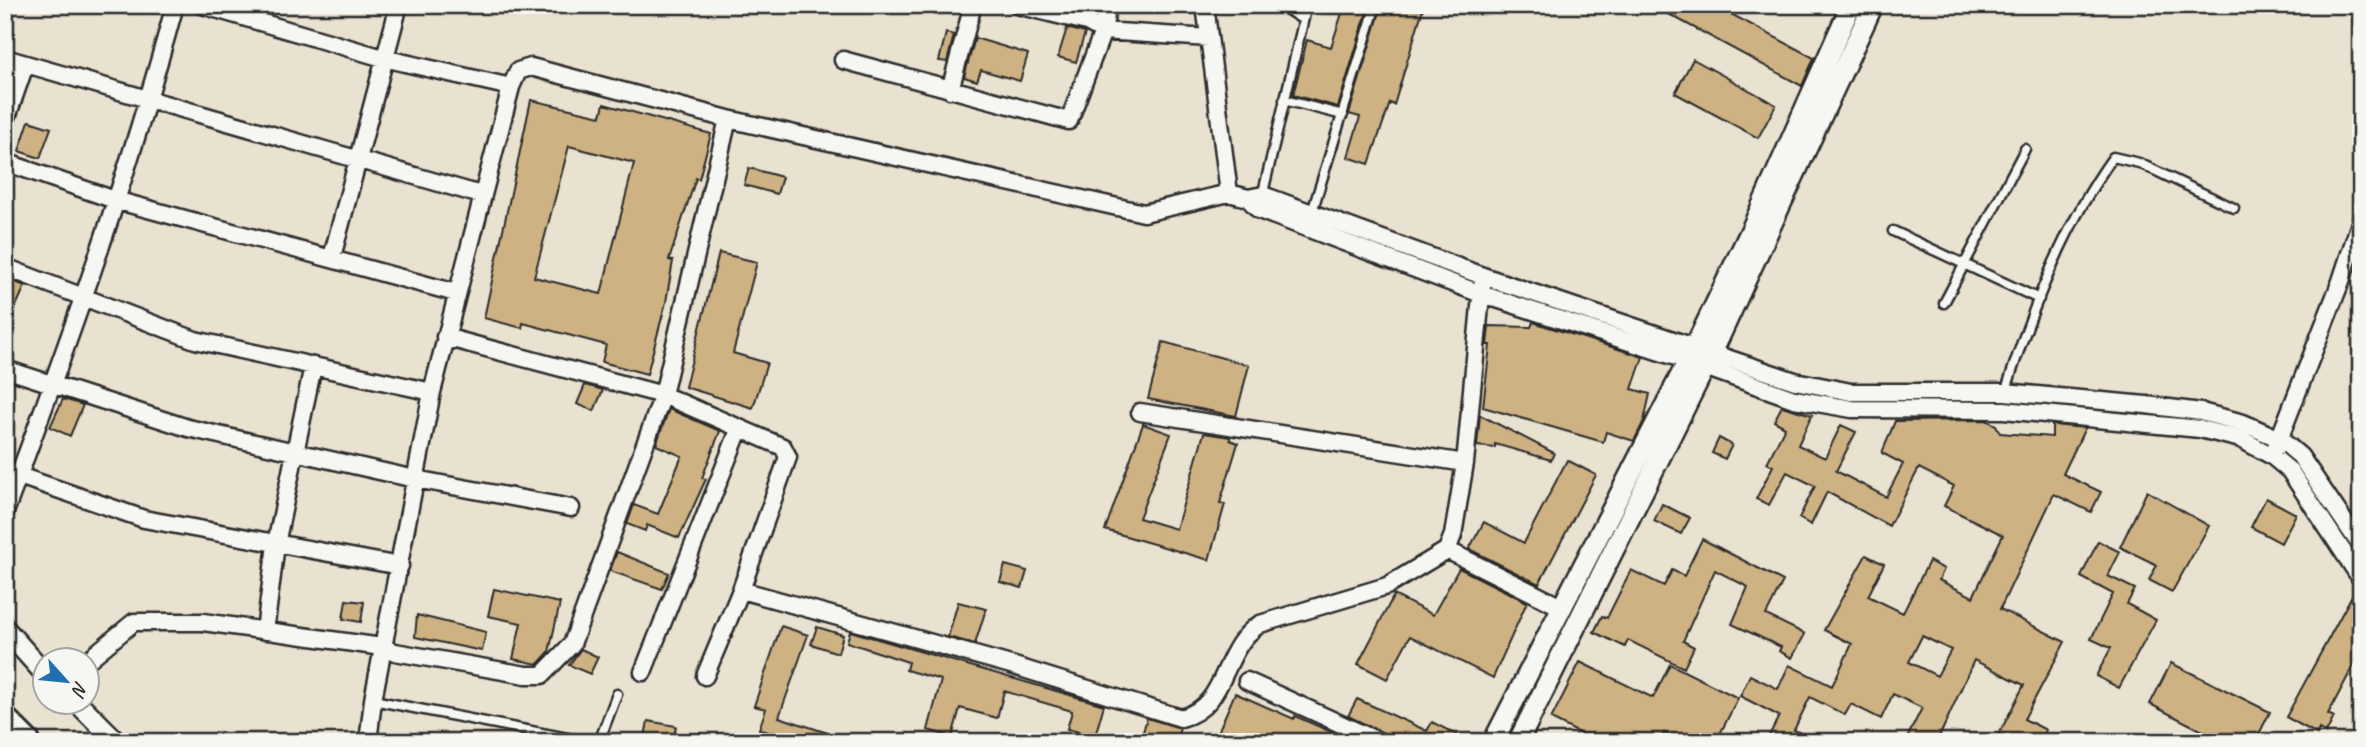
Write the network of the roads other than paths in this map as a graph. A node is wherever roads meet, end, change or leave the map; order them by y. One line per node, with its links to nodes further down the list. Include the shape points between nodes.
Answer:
1 (175, 5): 22 (street)
2 (202, 5): 17 (street)
3 (399, 5): 17 (street)
4 (973, 5): 21 (street)
5 (1017, 5): 14 (street, via 1087,22)
6 (1108, 5): 14 (street)
7 (1205, 5): 15 (street)
8 (1280, 5): 13 (lane)
9 (1307, 5): 13 (lane)
10 (1376, 5): 24 (lane)
11 (1851, 5): 48 (street)
12 (1873, 5): 48 (street)
13 (1304, 20): 23 (lane)
14 (1102, 31): 15 (street); 21 (street, via 1069,121)
15 (1209, 38): 30 (street)
16 (5, 58): 19 (street)
17 (383, 58): 20 (street); 28 (street)
18 (843, 60): 21 (street)
19 (25, 65): 22 (street); 26 (street)
20 (511, 87): 25 (street, via 518,71 531,67); 31 (street)
21 (950, 90)
22 (149, 100): 28 (street); 32 (street)
23 (1284, 100): 24 (lane); 33 (lane)
24 (1343, 115): 35 (lane)
25 (728, 118): 30 (street, via 1144,213); 54 (street)
26 (5, 122)
27 (2025, 149): 39 (lane)
28 (358, 157): 31 (street); 38 (street)
29 (5, 162): 32 (street)
30 (1229, 193): 33 (street)
31 (481, 195): 42 (street)
32 (115, 200): 38 (street); 44 (street)
33 (1256, 201): 35 (street); 43 (street)
34 (2234, 208): 45 (lane, via 2139,163 2113,157 2092,187)
35 (1312, 212): 41 (street)
36 (2361, 220): 58 (street)
37 (1893, 230): 39 (lane)
38 (332, 257): 42 (street)
39 (1963, 263): 45 (lane); 46 (lane)
40 (5, 267): 44 (street)
41 (1483, 276): 43 (street); 48 (street)
42 (456, 293): 47 (street)
43 (1481, 294): 48 (street); 61 (street)
44 (86, 296): 49 (street, via 195,340); 51 (street)
45 (2039, 299): 53 (lane)
46 (1944, 303)
47 (445, 337): 52 (street); 54 (street)
48 (1700, 357): 53 (street, via 1851,392); 55 (street, via 1794,399 1852,410); 72 (street); 93 (street)
49 (313, 366): 52 (street); 59 (street)
50 (5, 369): 51 (street)
51 (53, 384): 59 (street, via 188,428); 62 (street)
52 (432, 392): 63 (street)
53 (2005, 392): 55 (lane); 58 (street, via 2202,412)
54 (663, 395): 57 (street); 75 (street, via 572,644 542,675)
55 (2004, 410): 60 (street, via 2200,429 2241,439)
56 (1140, 412): 61 (street)
57 (739, 430): 71 (street, via 782,447 788,457); 78 (street)
58 (2280, 439): 60 (street); 67 (street, via 2300,456)
59 (295, 450): 63 (street); 66 (street)
60 (2272, 456): 70 (street, via 2290,471)
61 (1465, 463): 68 (street)
62 (12, 474): 65 (street); 66 (street, via 144,519)
63 (415, 479): 64 (street); 69 (street)
64 (570, 508)
65 (5, 512)
66 (276, 544): 69 (street); 74 (street)
67 (2361, 546)
68 (1447, 550): 71 (street, via 1387,586 1259,624 1247,632 1209,703 1197,714 1181,718); 72 (street)
69 (400, 566): 75 (street)
70 (2361, 579)
71 (741, 590): 79 (street)
72 (1563, 608): 92 (street)
73 (5, 629): 77 (street)
74 (265, 631): 75 (street); 76 (street, via 203,622 134,622)
75 (382, 647): 82 (street)
76 (102, 648)
77 (32, 659)
78 (643, 672)
79 (705, 676)
80 (1247, 681): 91 (street)
81 (617, 694): 90 (lane)
82 (373, 700): 85 (lane); 88 (street)
83 (91, 716): 87 (street)
84 (5, 720): 86 (highway)
85 (545, 738): 89 (lane)
86 (27, 742)
87 (117, 742)
88 (368, 742)
89 (588, 742)
90 (599, 742)
91 (1380, 742)
92 (1493, 742)
93 (1518, 742)

